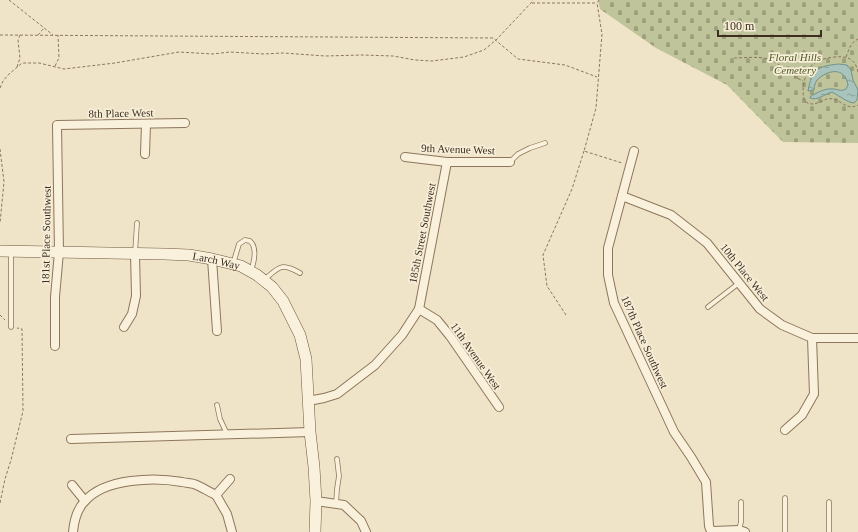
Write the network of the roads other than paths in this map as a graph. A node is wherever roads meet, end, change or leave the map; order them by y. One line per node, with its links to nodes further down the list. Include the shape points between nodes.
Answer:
1 (185, 123): 2 (street, 8th Place West)
2 (146, 124): 3 (street, 8th Place West); 6 (street)
3 (58, 125): 13 (street, 181st Place Southwest)
4 (545, 143): 9 (lane, via 518,154)
5 (634, 151): 10 (street, 187th Place Southwest)
6 (146, 154)
7 (405, 157): 8 (street, 9th Avenue West)
8 (447, 162): 9 (street, 9th Avenue West); 22 (street, 185th Street Southwest)
9 (510, 162)
10 (622, 196): 20 (street, 10th Place West, via 670,215 707,243); 47 (street, 187th Place Southwest, via 608,248 608,275 614,303 674,432 706,482 709,526)
11 (137, 223): 14 (lane)
12 (6, 251): 13 (main road, Larch Way); 23 (lane)
13 (58, 252): 14 (main road, Larch Way); 28 (street, 181st Place Southwest)
14 (135, 254): 15 (main road, Larch Way, via 189,255); 24 (street, via 136,296 132,314)
15 (212, 259): 16 (main road, Larch Way); 25 (street)
16 (232, 264): 17 (main road, Larch Way); 17 (lane, via 239,244 245,240 250,241 253,244 254,256)
17 (250, 272): 19 (main road, Larch Way)
18 (300, 273): 19 (lane, via 287,266 278,268)
19 (263, 280): 29 (main road, Larch Way, via 283,301 300,335 306,359)
20 (739, 282): 21 (lane); 26 (street, 10th Place West, via 760,308 782,325)
21 (708, 307)
22 (418, 309): 29 (street, via 402,335 375,365 337,394); 31 (street, 11th Avenue West, via 437,320)
23 (11, 327)
24 (124, 327)
25 (217, 331)
26 (812, 338): 27 (street, 10th Place West); 32 (street, via 814,394 802,415)
27 (858, 338)
28 (55, 346)
29 (308, 401): 33 (main road, Larch Way)
30 (217, 405): 34 (lane)
31 (499, 408)
32 (785, 430)
33 (310, 432): 34 (street); 42 (main road, Larch Way)
34 (227, 434): 35 (street)
35 (71, 439)
36 (337, 459): 45 (lane, via 339,476)
37 (230, 479): 39 (street)
38 (72, 485): 41 (street)
39 (216, 495): 41 (street, via 194,484 170,480 139,480 117,483 97,491); 49 (street, via 227,514)
40 (785, 498): 52 (lane)
41 (85, 500): 46 (street, via 76,514)
42 (316, 501): 45 (street); 50 (main road, Larch Way)
43 (741, 502): 48 (lane)
44 (829, 502): 53 (lane)
45 (336, 504): 51 (street, via 344,505 361,521)
46 (73, 530)
47 (713, 531): 48 (street)
48 (742, 531)
49 (232, 532)
50 (315, 532)
51 (366, 532)
52 (785, 532)
53 (829, 532)

